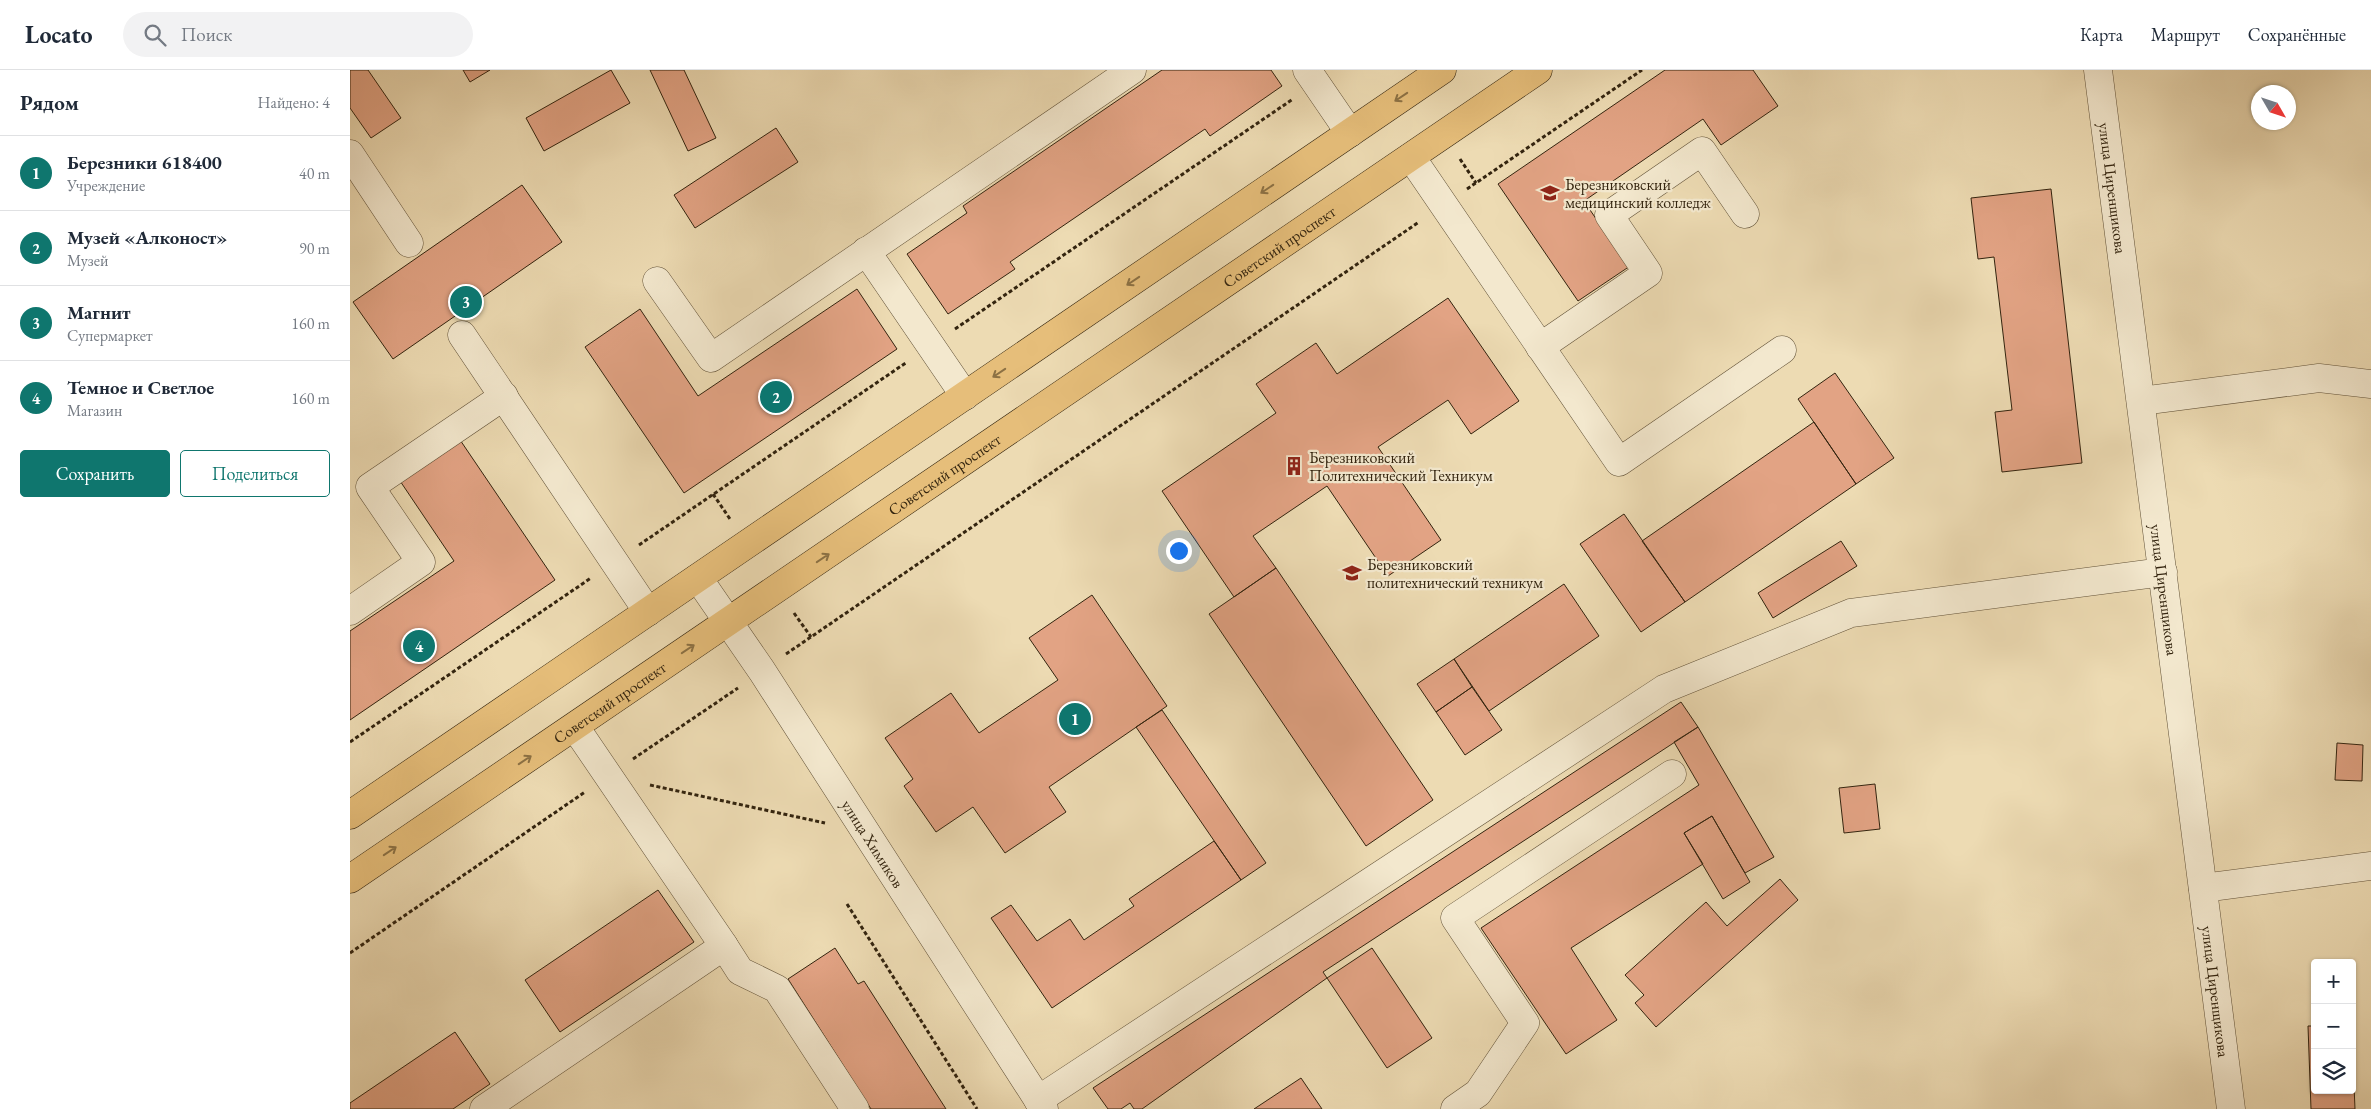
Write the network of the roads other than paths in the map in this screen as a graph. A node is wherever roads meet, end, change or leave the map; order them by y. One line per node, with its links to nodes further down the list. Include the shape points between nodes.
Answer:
1 (1132, 70): 11 (street)
2 (1442, 70): 6 (main road, one-way to 6)
3 (1538, 70): 8 (main road, Советский проспект)
4 (2098, 70): 19 (street, улица Циренщикова)
5 (1312, 76): 6 (street)
6 (1350, 133): 18 (main road, one-way to 18)
7 (350, 154): 10 (street)
8 (1411, 157): 14 (street); 24 (main road, Советский проспект, one-way to 8)
9 (1745, 214): 14 (street, via 1702,151 1609,215 1648,273)
10 (409, 243)
11 (866, 251): 12 (street, via 711,358); 18 (street)
12 (657, 281)
13 (462, 335): 17 (street)
14 (1540, 347): 15 (street, via 1619,462)
15 (1782, 350)
16 (2371, 384): 19 (street, via 2319,378)
17 (504, 396): 22 (street, via 370,487 421,562); 23 (street)
18 (965, 396): 21 (main road)
19 (2141, 401): 20 (street, улица Циренщикова)
20 (2163, 572): 30 (street, улица Циренщикова); 32 (street, via 1851,613 1664,689)
21 (698, 578): 23 (main road); 24 (street, улица Химиков)
22 (350, 611)
23 (648, 612): 27 (main road)
24 (728, 622): 25 (main road, Советский проспект, one-way to 24); 32 (street, улица Химиков)
25 (574, 726): 29 (main road, Советский проспект, one-way to 25); 31 (street)
26 (1672, 774): 35 (street, via 1455,918 1525,1023 1478,1093)
27 (353, 807)
28 (2371, 866): 30 (street)
29 (350, 878)
30 (2203, 888): 36 (street, улица Циренщикова)
31 (724, 946): 33 (street); 34 (street, via 740,971 777,989)
32 (1041, 1104)
33 (484, 1109)
34 (854, 1109)
35 (1455, 1109)
36 (2231, 1109)

